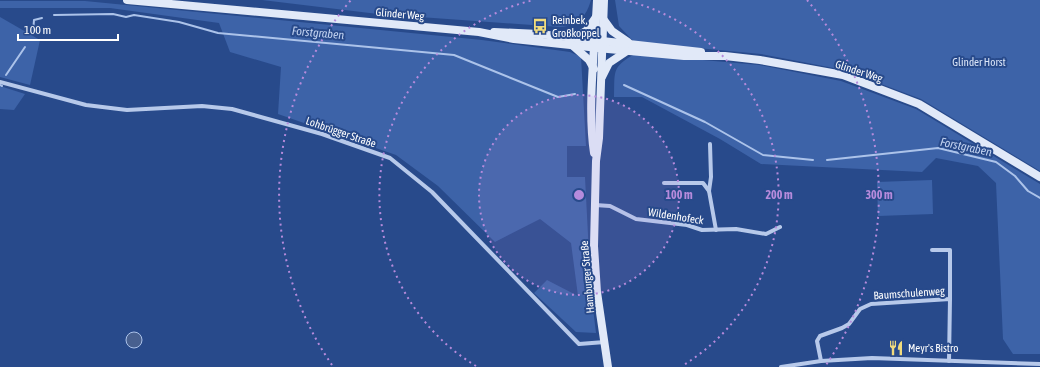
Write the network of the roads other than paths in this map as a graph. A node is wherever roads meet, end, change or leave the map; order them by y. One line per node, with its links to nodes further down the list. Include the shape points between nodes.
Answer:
1 (127, 0): 5 (main road, Glinder Weg, via 480,32 514,32)
2 (597, 0): 4 (main road, Hamburger Straße)
3 (604, 0): 4 (main road, Hamburger Straße)
4 (600, 18): 5 (main road); 6 (main road, Hamburger Straße); 7 (main road, via 612,31)
5 (574, 41): 6 (main road, Glinder Weg); 10 (main road)
6 (599, 44): 7 (main road); 8 (main road, Glinder Weg); 10 (main road, Hamburger Straße); 12 (main road, Hamburger Straße)
7 (632, 44): 9 (main road)
8 (627, 51): 9 (main road, Glinder Weg, via 684,56); 12 (main road, via 609,63)
9 (725, 56): 15 (main road, Glinder Weg, via 842,75 919,104)
10 (594, 69): 14 (main road, Hamburger Straße, via 592,139)
11 (0, 82): 23 (street, Lohbrügger Straße, via 86,105 127,110 202,106 232,109 322,134 390,158 432,192 579,344)
12 (601, 83): 14 (main road, Hamburger Straße)
13 (710, 144): 17 (street)
14 (596, 161): 18 (main road, Hamburger Straße)
15 (1040, 177)
16 (664, 183): 17 (street, via 703,183)
17 (709, 192): 20 (street)
18 (595, 205): 20 (street, Wildenhofeck, via 610,206 636,219); 23 (main road, Hamburger Straße, via 595,267)
19 (780, 227): 20 (street, Wildenhofeck, via 766,234 736,229)
20 (716, 230)
21 (932, 250): 22 (street, via 950,250)
22 (950, 299): 24 (street, Baumschulenweg); 25 (street, Baumschulenweg, via 865,306 848,324 820,336 817,341)
23 (605, 342): 28 (main road, Hamburger Straße)
24 (949, 360): 25 (street, via 872,358); 27 (street)
25 (820, 361): 29 (street)
26 (1040, 364): 27 (street)
27 (1006, 365)
28 (608, 367)
29 (781, 367)

